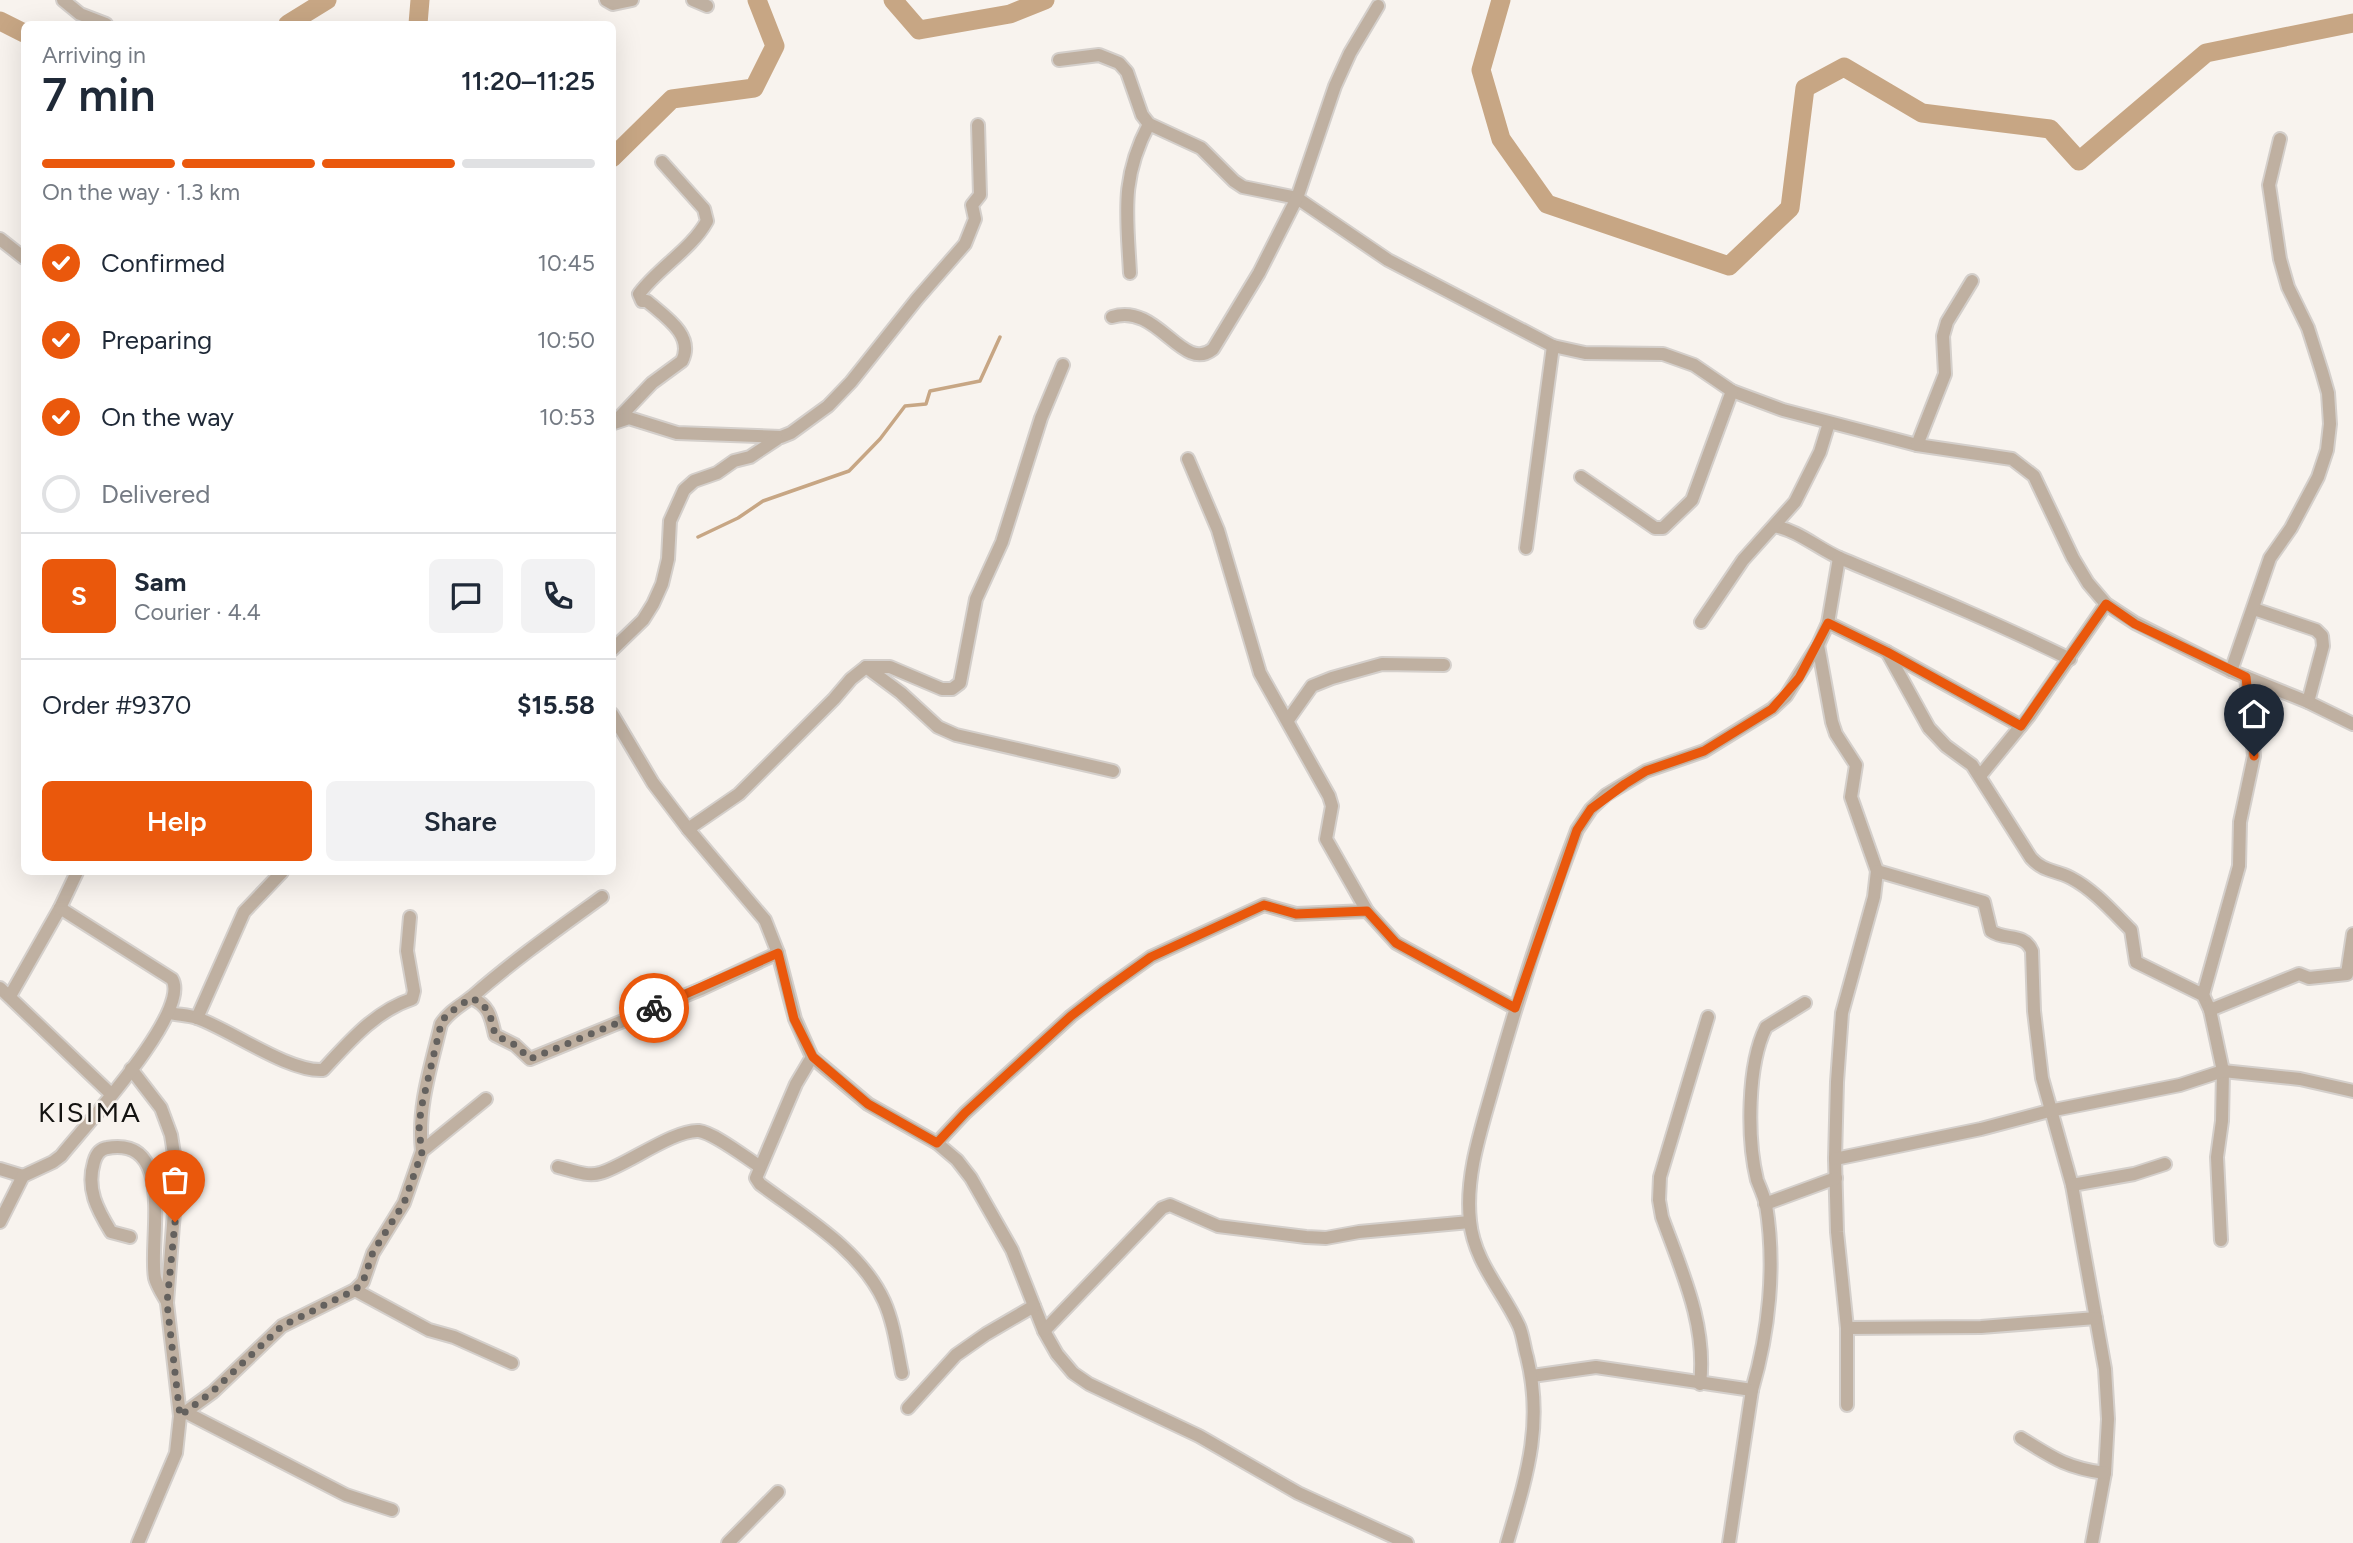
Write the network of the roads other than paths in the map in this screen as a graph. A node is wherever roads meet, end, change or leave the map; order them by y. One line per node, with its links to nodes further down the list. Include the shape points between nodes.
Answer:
1 (63, 0): 7 (street)
2 (606, 0): 3 (street, via 612,4)
3 (632, 0)
4 (693, 0): 5 (street)
5 (707, 6)
6 (1378, 6): 13 (street, via 1335,86)
7 (98, 21)
8 (1059, 60): 9 (street, via 1099,55 1119,63)
9 (1149, 124): 13 (street, via 1201,148 1243,187); 16 (street, via 1130,167 1126,209)
10 (978, 125): 25 (street, via 980,195 972,205 975,219 965,244 844,390)
11 (2280, 139): 33 (street, via 2269,185 2280,259 2322,372 2330,424 2318,477 2270,558)
12 (662, 162): 22 (street, via 704,209 707,221 700,234 639,294 682,333 686,354)
13 (1297, 198): 18 (street, via 1259,273 1206,355 1185,350 1135,315 1125,312); 19 (street, via 1388,260)
14 (0, 239): 15 (street)
15 (21, 256)
16 (1130, 274)
17 (1972, 281): 26 (street, via 1947,322 1945,373)
18 (1112, 317)
19 (1553, 346): 21 (street, via 1585,352 1663,354 1694,365); 30 (street)
20 (1063, 365): 41 (street, via 1041,418 1002,542 976,599 960,683 942,689 890,667)
21 (1732, 391): 24 (street); 28 (street, via 1692,500 1663,528 1655,528)
22 (616, 421)
23 (616, 423): 25 (street, via 629,418 677,433)
24 (1829, 423): 26 (street); 29 (street, via 1807,480)
25 (781, 437): 37 (street, via 684,490 670,521 662,584 643,621)
26 (1917, 444): 32 (street, via 2012,459 2025,467 2034,476 2083,575)
27 (1188, 459): 45 (street, via 1218,530 1260,673)
28 (1581, 477)
29 (1774, 526): 31 (street, via 1793,531); 34 (street, via 1743,560)
30 (1525, 548)
31 (1839, 558): 35 (street); 39 (street, via 1974,613)
32 (2106, 604): 39 (street); 42 (street, via 2135,624)
33 (2254, 608): 42 (street); 44 (street, via 2322,636)
34 (1701, 622)
35 (1828, 623): 36 (street); 38 (street)
36 (1818, 645): 52 (street, via 1832,722 1856,765 1851,797); 65 (street, via 1799,678 1772,709 1704,751 1646,771 1591,809 1577,830)
37 (616, 646)
38 (1887, 652): 48 (street); 50 (street, via 1929,728)
39 (2070, 659): 48 (street)
40 (1444, 665): 45 (street, via 1382,664 1312,685)
41 (866, 667): 49 (street, via 938,727 956,735); 51 (street, via 740,794)
42 (2231, 671): 43 (street)
43 (2246, 677): 44 (street); 62 (street, via 2254,756 2240,822 2239,866)
44 (2308, 702): 47 (street)
45 (1288, 720): 57 (street, via 1329,796 1332,806 1326,839)
46 (616, 721): 51 (street, via 653,783)
47 (2353, 724)
48 (2021, 726): 50 (street)
49 (1113, 771)
50 (1980, 776): 62 (street, via 2039,867 2070,877 2132,930 2136,962)
51 (688, 829): 60 (street, via 765,920)
52 (1877, 871): 76 (street, via 1984,902 1991,931 2029,944); 79 (street, via 1842,1013)
53 (76, 875): 56 (street)
54 (279, 875): 69 (street, via 244,912)
55 (602, 897): 63 (street)
56 (60, 908): 61 (street); 67 (street, via 172,979 176,995)
57 (1367, 911): 65 (street, via 1396,943); 77 (street, via 1296,914 1264,905 1151,957 1071,1016)
58 (410, 917): 69 (street, via 407,951 412,999 397,1004 357,1033 323,1070 314,1071 277,1056)
59 (2353, 934): 66 (street, via 2347,975 2309,978 2299,974)
60 (778, 953): 63 (street, via 530,1059 495,1035 489,1010); 70 (street, via 794,1019)
61 (5, 992): 74 (street)
62 (2203, 995): 66 (street)
63 (471, 998): 78 (street, via 446,1015 441,1024 421,1109)
64 (1804, 1003): 87 (street, via 1766,1027 1756,1053 1752,1146)
65 (1515, 1008): 89 (street, via 1476,1148 1469,1191)
66 (2210, 1010): 72 (street)
67 (170, 1013): 69 (street); 71 (street)
68 (1708, 1017): 101 (street, via 1660,1177 1659,1200 1697,1318 1703,1360)
69 (197, 1018)
70 (813, 1057): 77 (street, via 868,1104); 81 (street)
71 (131, 1069): 74 (street); 93 (street, via 162,1108 177,1173)
72 (2223, 1071): 73 (street, via 2300,1079); 76 (street, via 2180,1085); 91 (street, via 2217,1157)
73 (2353, 1091)
74 (111, 1094): 84 (street, via 61,1156)
75 (486, 1099): 78 (street)
76 (2049, 1111): 79 (street); 86 (street)
77 (937, 1143): 94 (street, via 971,1178 1012,1250)
78 (422, 1152): 92 (street, via 404,1203)
79 (1835, 1159): 85 (street)
80 (2165, 1164): 86 (street)
81 (759, 1166): 82 (street, via 698,1131 602,1173); 99 (street, via 756,1178 760,1184 832,1238 870,1276 891,1319)
82 (558, 1167)
83 (0, 1169): 84 (street)
84 (23, 1176): 88 (street)
85 (1836, 1178): 87 (street); 96 (street, via 1839,1268)
86 (2072, 1185): 95 (street)
87 (1765, 1204): 102 (street, via 1771,1286)
88 (0, 1222)
89 (1470, 1223): 97 (street, via 1306,1237 1218,1226 1170,1205 1162,1208); 100 (street, via 1478,1253 1519,1326)
90 (130, 1237): 93 (street, via 111,1232 93,1195 93,1163 105,1148 135,1152 150,1171 155,1194 155,1279)
91 (2221, 1240)
92 (355, 1290): 98 (street, via 429,1330); 105 (street, via 282,1326)
93 (167, 1303): 105 (street)
94 (1034, 1306): 97 (street); 104 (street, via 956,1355)
95 (2096, 1318): 96 (street, via 1981,1327); 107 (street, via 2108,1419)
96 (1847, 1328): 103 (street)
97 (1044, 1331): 112 (street, via 1065,1363 1090,1384 1218,1447 1298,1493)
98 (512, 1363)
99 (902, 1373)
100 (1532, 1376): 101 (street, via 1596,1367); 113 (street, via 1535,1432)
101 (1700, 1384): 102 (street)
102 (1752, 1390): 114 (street)
103 (1847, 1405)
104 (908, 1408)
105 (183, 1414): 109 (street, via 346,1495); 110 (street, via 176,1453)
106 (2021, 1438): 107 (street, via 2063,1464)
107 (2105, 1473): 115 (street)
108 (778, 1492): 111 (street)
109 (392, 1510)
110 (138, 1543)
111 (728, 1543)
112 (1408, 1543)
113 (1507, 1543)
114 (1729, 1543)
115 (2092, 1543)

